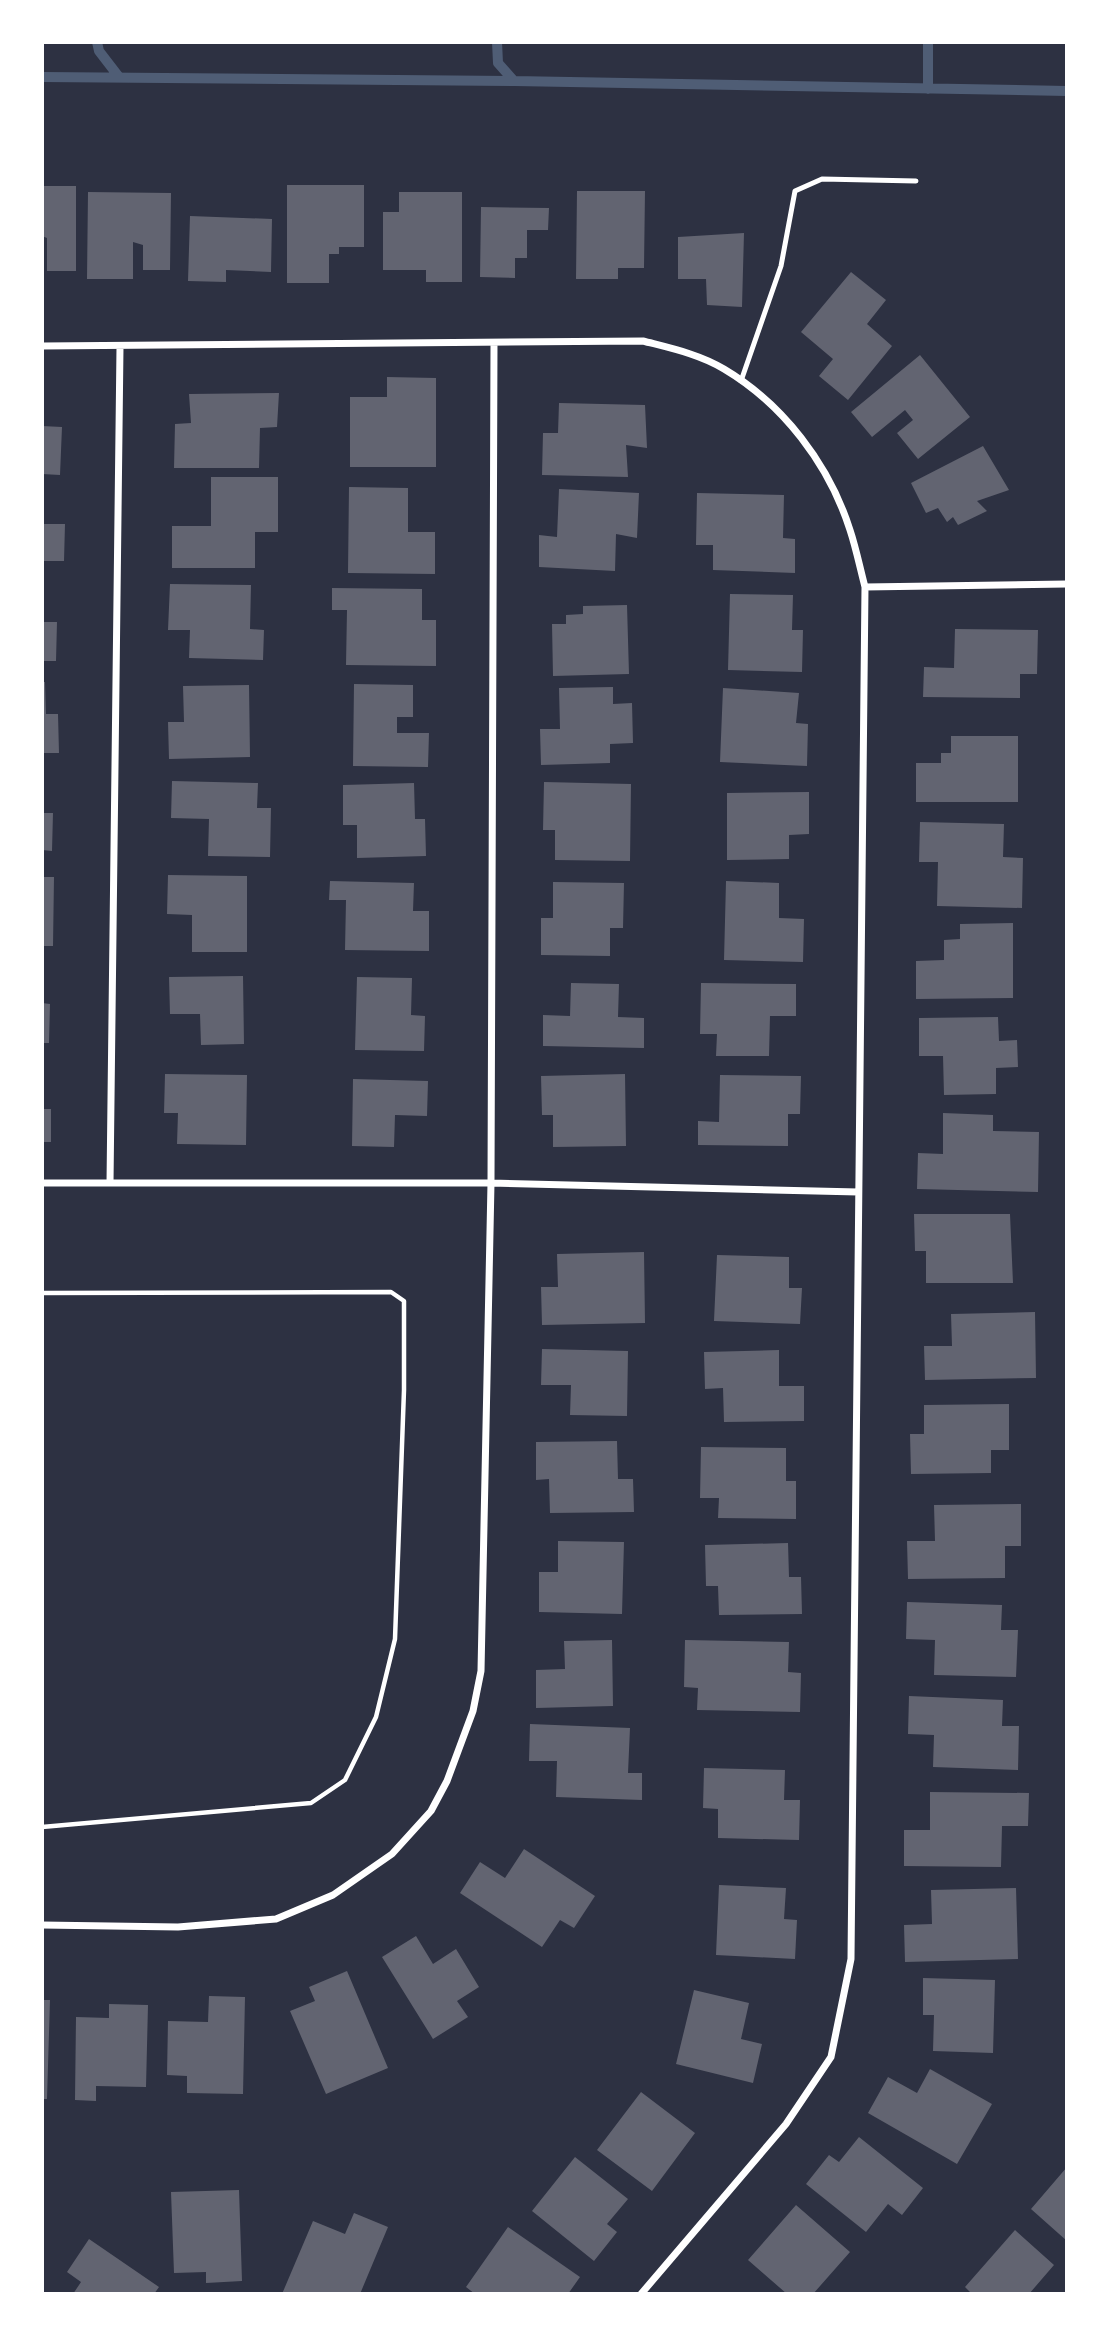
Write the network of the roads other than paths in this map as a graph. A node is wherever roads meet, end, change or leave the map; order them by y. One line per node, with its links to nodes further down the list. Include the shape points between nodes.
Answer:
1 (916, 181): 5 (lane, via 822,179 795,191 780,266)
2 (494, 344): 4 (street); 5 (street, via 643,341 687,353); 10 (street)
3 (42, 346): 4 (street)
4 (120, 347): 9 (street)
5 (741, 381): 7 (street, via 774,407 820,463 850,528)
6 (1067, 584): 7 (street)
7 (865, 587): 11 (street)
8 (42, 1183): 9 (street)
9 (110, 1183): 10 (street)
10 (491, 1183): 11 (street); 12 (street, via 481,1671 447,1781 430,1811 392,1854 333,1895 276,1919 178,1927)
11 (858, 1192): 13 (street, via 851,1959 831,2057 786,2124)
12 (42, 1925)
13 (641, 2294)

